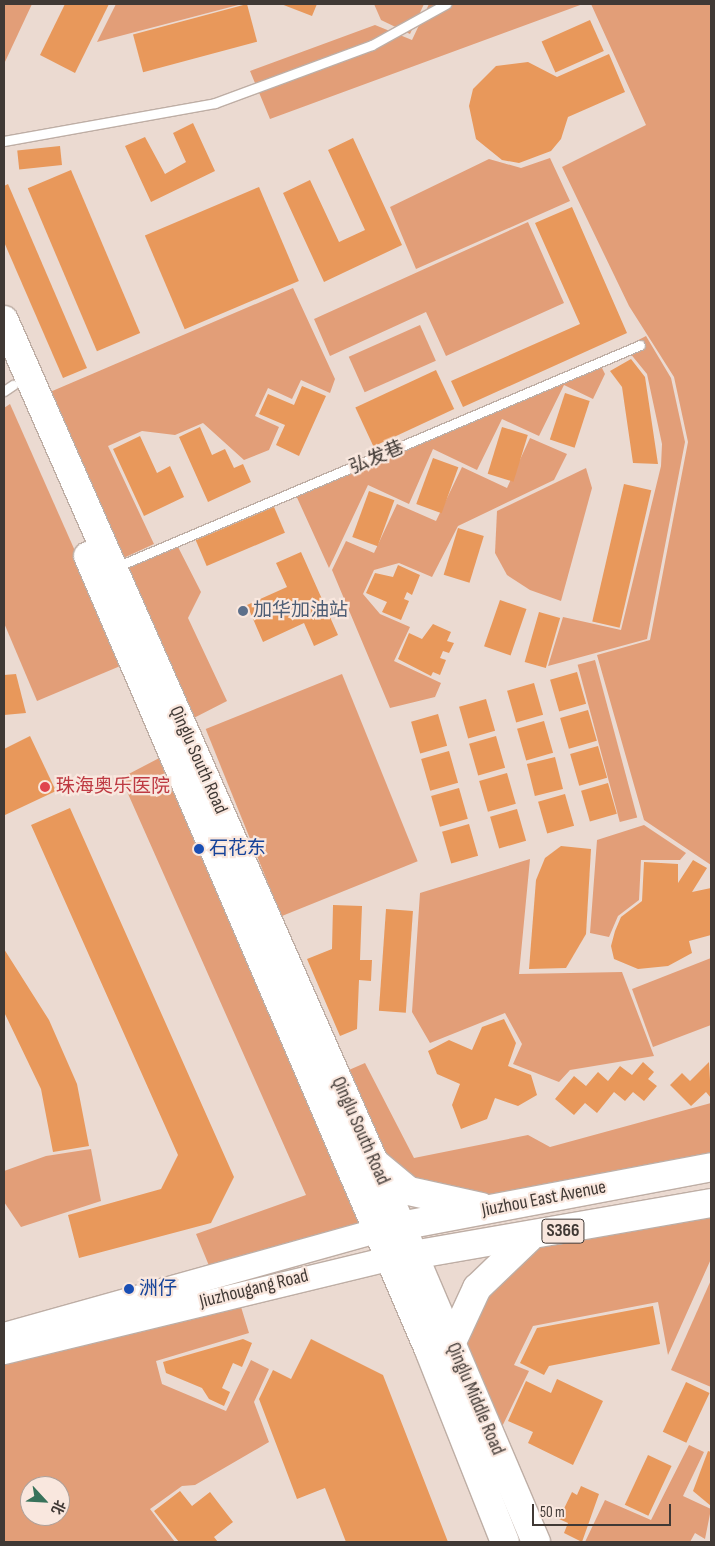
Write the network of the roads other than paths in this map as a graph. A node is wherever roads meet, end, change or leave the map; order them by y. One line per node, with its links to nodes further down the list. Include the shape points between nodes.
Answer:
1 (446, 4): 2 (lane, via 372,45 214,102)
2 (4, 141)
3 (4, 320): 6 (main road, Qinglu South Road)
4 (640, 345): 6 (lane, 弘发巷)
5 (7, 381): 13 (main road, Qinglu South Road)
6 (113, 568): 7 (main road, Qinglu South Road)
7 (374, 1162): 11 (main road, via 409,1191); 13 (main road, Qinglu South Road)
8 (711, 1166): 9 (main road, Jiuzhou East Avenue / S366)
9 (623, 1184): 11 (main road, Jiuzhou East Avenue / S366); 12 (main road)
10 (711, 1203): 12 (main road, Jiuzhou East Avenue / S366)
11 (492, 1209): 13 (main road, Jiuzhou East Avenue / S366)
12 (633, 1218): 14 (main road, Jiuzhou East Avenue / S366)
13 (389, 1228): 15 (main road, Qinglu South Road); 16 (street, Jiuzhougang Road)
14 (529, 1238): 15 (main road, Jiuzhou East Avenue / S366); 17 (main road, via 477,1288)
15 (402, 1257): 17 (main road, Qinglu Middle Road); 18 (street, Jiuzhougang Road); 19 (main road, Qinglu Middle Road)
16 (4, 1335)
17 (452, 1342): 20 (main road, Qinglu Middle Road)
18 (4, 1352)
19 (505, 1542)
20 (536, 1542)

